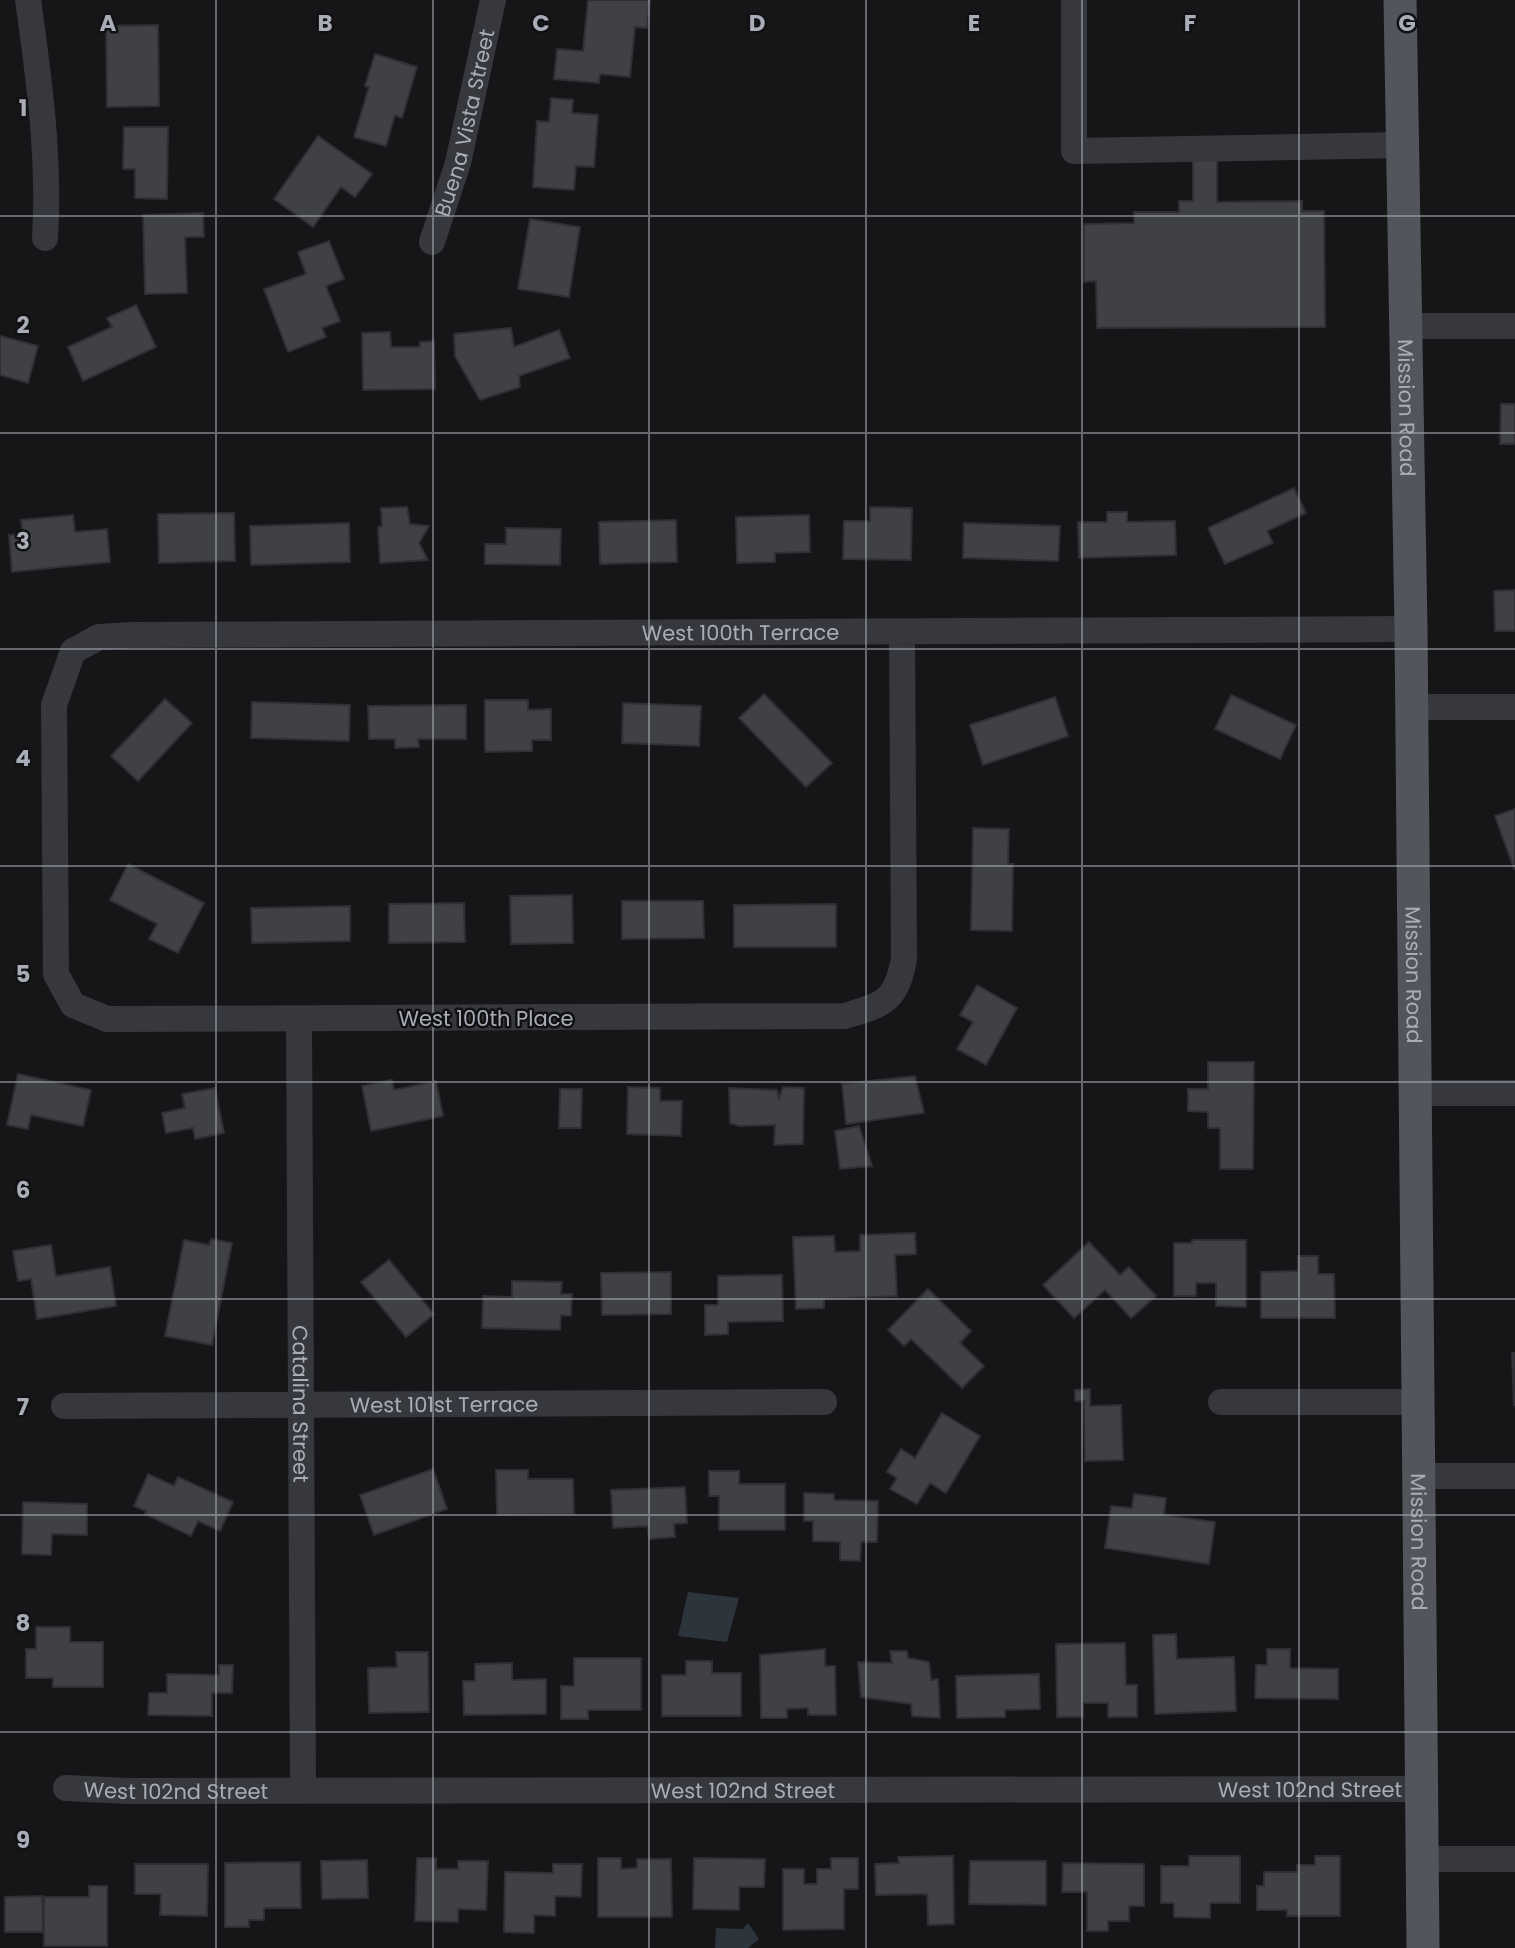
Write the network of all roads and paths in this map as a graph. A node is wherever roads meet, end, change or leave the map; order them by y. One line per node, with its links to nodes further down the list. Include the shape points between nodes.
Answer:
1 (28, 0): 6 (street, via 42,112)
2 (493, 0): 7 (street, Buena Vista Street, via 458,163)
3 (1074, 0): 5 (street, via 1074,151)
4 (1400, 0): 5 (main road, Mission Road)
5 (1402, 145): 8 (main road, Mission Road)
6 (45, 238)
7 (432, 242)
8 (1404, 326): 9 (street); 10 (main road, Mission Road)
9 (1515, 326)
10 (1411, 629): 11 (street, West 100th Terrace); 13 (main road, Mission Road)
11 (902, 632): 12 (street, West 100th Terrace, via 133,635 99,637); 15 (street, West 100th Place, via 904,959 900,984 884,1004 845,1016)
12 (73, 651): 15 (street, West 100th Place, via 54,705 54,719 56,974 73,1005 107,1019)
13 (1411, 707): 14 (street); 16 (main road, Mission Road)
14 (1515, 707)
15 (299, 1018): 21 (street, Catalina Street)
16 (1415, 1093): 17 (street); 20 (main road, Mission Road)
17 (1515, 1093)
18 (824, 1402): 21 (street, West 101st Terrace)
19 (1221, 1402): 20 (street)
20 (1417, 1402): 23 (main road, Mission Road)
21 (300, 1405): 22 (street, West 101st Terrace); 27 (street, Catalina Street)
22 (64, 1406)
23 (1418, 1476): 24 (street); 26 (main road, Mission Road)
24 (1515, 1476)
25 (66, 1788): 27 (street, West 102nd Street)
26 (1421, 1789): 27 (street, West 102nd Street); 28 (main road, Mission Road)
27 (303, 1790)
28 (1423, 1859): 29 (street); 30 (main road, Mission Road)
29 (1515, 1859)
30 (1423, 1948)

